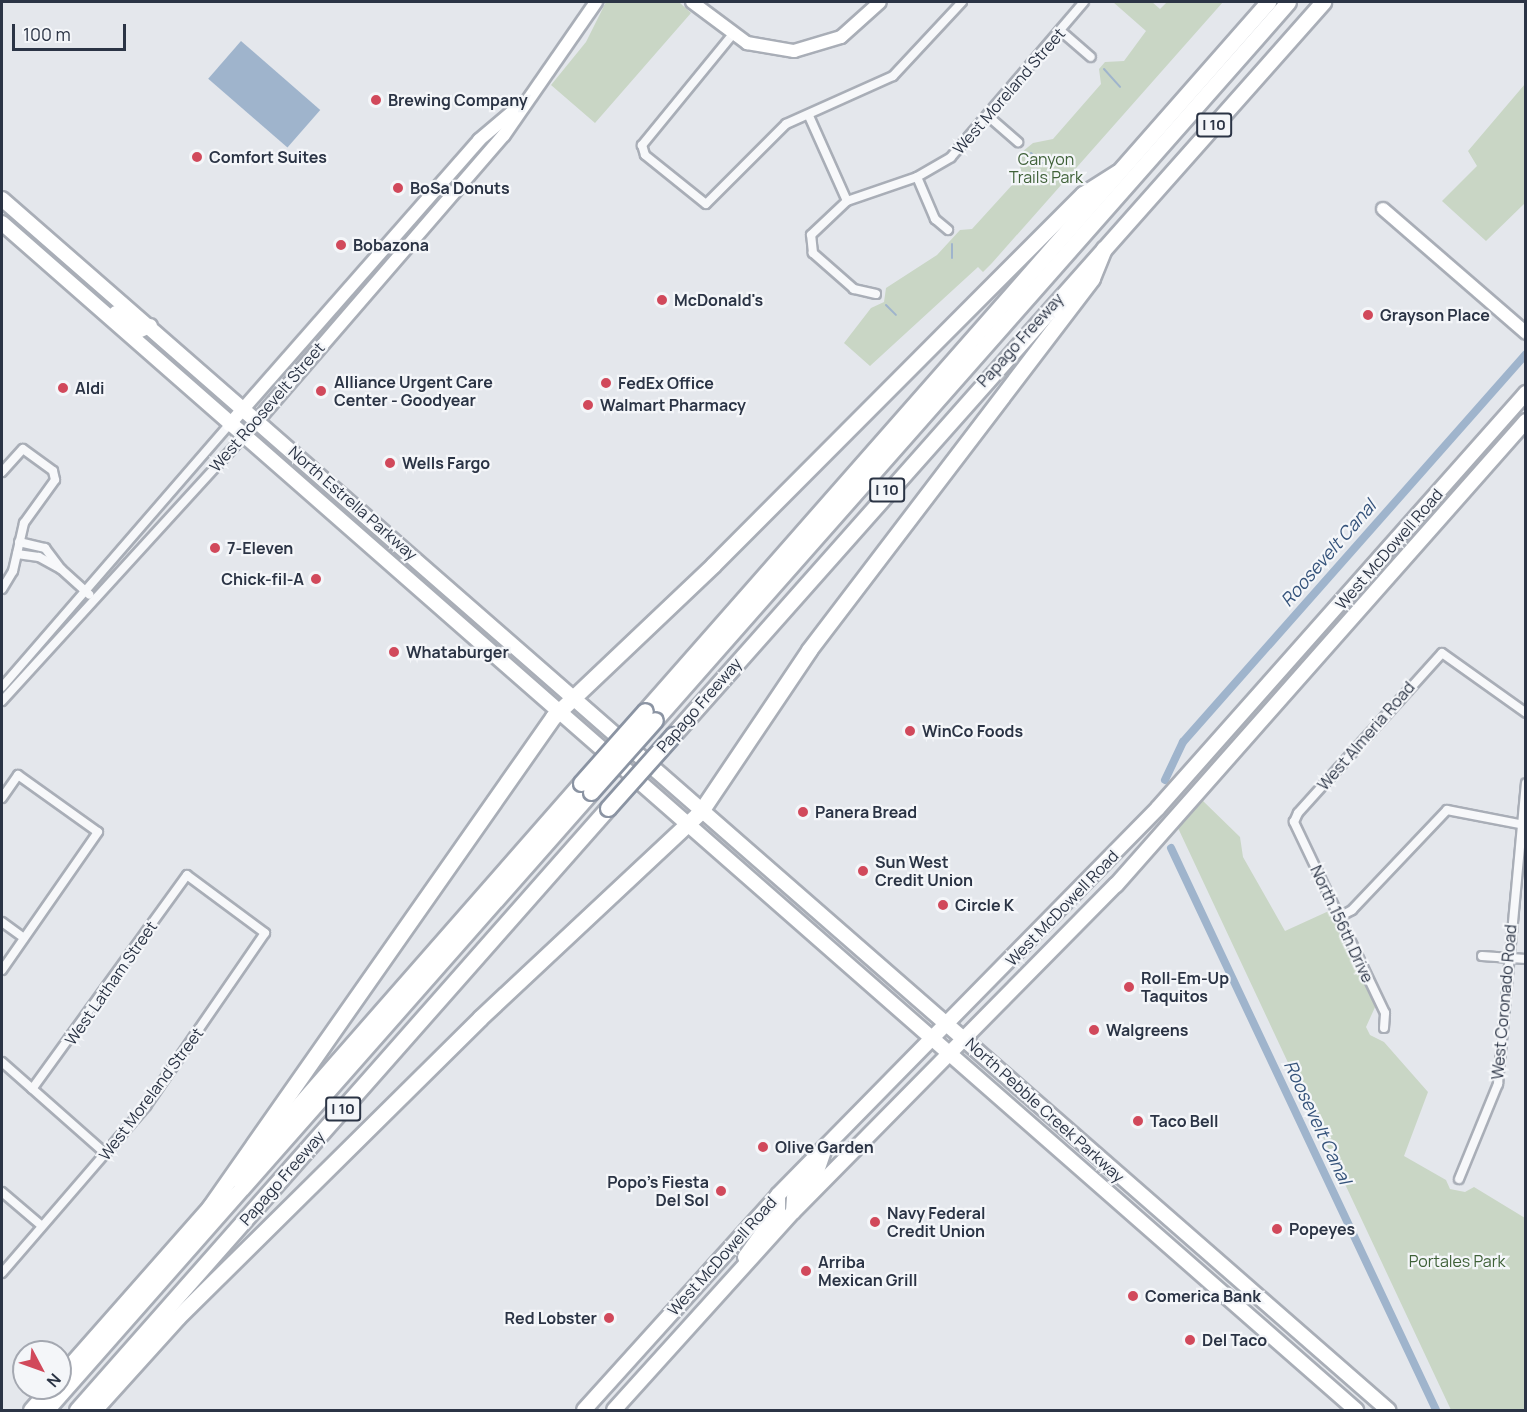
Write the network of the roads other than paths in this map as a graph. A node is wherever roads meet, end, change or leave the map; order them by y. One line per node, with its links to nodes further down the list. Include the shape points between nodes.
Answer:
1 (596, 2): 12 (street, West Roosevelt Street, via 570,45)
2 (692, 2): 10 (street)
3 (880, 2): 10 (street, via 841,37 808,49 756,46)
4 (962, 2): 13 (street, via 893,76)
5 (1084, 2): 9 (street, West Moreland Street)
6 (1268, 2): 16 (highway, I 10)
7 (1288, 2): 52 (highway)
8 (1323, 2): 24 (highway, Papago Freeway / I 10)
9 (1062, 32): 11 (street); 14 (street, West Moreland Street)
10 (733, 34): 13 (street, via 642,145 645,155 706,204 786,124)
11 (1091, 57)
12 (522, 104): 30 (street, West Roosevelt Street, via 493,124); 31 (street, West Roosevelt Street, via 504,135)
13 (809, 116): 19 (street)
14 (987, 116): 15 (street); 17 (street, West Moreland Street, via 951,157)
15 (1018, 142)
16 (1118, 172): 48 (highway, via 1083,194 713,565); 52 (highway, I 10)
17 (917, 177): 19 (street, West Moreland Street); 22 (street, via 935,219)
18 (2, 199): 23 (main road, North Estrella Parkway)
19 (847, 201): 26 (street, West Moreland Street, via 811,235 809,245 854,289)
20 (1383, 209): 28 (street)
21 (2, 221): 23 (main road, via 50,254); 25 (main road, North Estrella Parkway)
22 (948, 230)
23 (57, 248): 27 (main road, North Estrella Parkway)
24 (1104, 248): 57 (highway, via 1092,278 808,650); 93 (highway, Papago Freeway / I 10, bridge)
25 (80, 293): 27 (main road, via 92,293 138,331); 33 (main road, North Estrella Parkway)
26 (876, 294)
27 (150, 326): 30 (main road, North Estrella Parkway)
28 (1526, 333)
29 (1526, 393): 47 (main road, West McDowell Road)
30 (244, 408): 31 (main road, North Estrella Parkway); 33 (street, West Roosevelt Street)
31 (258, 420): 34 (street, West Roosevelt Street); 37 (main road, North Estrella Parkway)
32 (1526, 421): 53 (main road, West McDowell Road)
33 (230, 426): 34 (main road, North Estrella Parkway); 44 (street, West Roosevelt Street)
34 (243, 437): 41 (main road, North Estrella Parkway); 45 (street, West Roosevelt Street)
35 (2, 472): 36 (street, via 23,449 55,476 24,523)
36 (19, 542): 38 (street); 39 (street)
37 (399, 543): 41 (main road); 48 (main road, North Estrella Parkway)
38 (41, 547): 40 (street); 42 (street, via 58,559)
39 (17, 554): 40 (street); 43 (street)
40 (38, 557): 42 (street)
41 (389, 564): 50 (main road, North Estrella Parkway)
42 (61, 569): 44 (street)
43 (2, 589)
44 (85, 591): 45 (street); 46 (street, West Roosevelt Street)
45 (94, 598): 49 (street, West Roosevelt Street)
46 (2, 687)
47 (1262, 693): 53 (main road, via 1262,709 1221,755); 61 (main road, West McDowell Road)
48 (572, 698): 50 (highway); 57 (main road, North Estrella Parkway)
49 (2, 701)
50 (560, 709): 60 (main road, North Estrella Parkway); 85 (highway)
51 (1526, 713): 58 (street, West Almeria Road, via 1442,653)
52 (650, 716): 55 (highway, I 10, bridge)
53 (1219, 770): 62 (main road, West McDowell Road)
54 (1526, 783): 59 (street, West Coronado Road)
55 (586, 788): 85 (highway, I 10); 92 (highway)
56 (2, 798): 67 (street, via 18,775 98,832)
57 (701, 811): 60 (highway); 68 (main road, North Pebble Creek Parkway)
58 (1294, 822): 63 (street, North 156th Drive)
59 (1519, 824): 63 (street, via 1447,810 1352,910); 70 (street, West Coronado Road)
60 (688, 825): 66 (main road, North Pebble Creek Parkway); 94 (highway, via 480,1018 178,1317)
61 (1099, 871): 62 (main road); 73 (main road, West McDowell Road)
62 (1116, 885): 75 (main road, West McDowell Road)
63 (1339, 917): 74 (street, North 156th Drive, via 1384,1013)
64 (2, 922): 67 (street)
65 (265, 933): 79 (street, West Latham Street, via 187,875); 81 (street, West Moreland Street)
66 (810, 934): 68 (main road, via 820,932 842,948); 76 (main road, North Pebble Creek Parkway)
67 (24, 938): 72 (street)
68 (854, 942): 73 (main road, North Pebble Creek Parkway)
69 (1482, 956): 70 (street)
70 (1508, 958): 71 (street); 82 (street, West Coronado Road, via 1498,1084)
71 (1526, 958)
72 (2, 970)
73 (948, 1024): 75 (main road, North Pebble Creek Parkway); 76 (main road, West McDowell Road)
74 (1384, 1028)
75 (965, 1038): 77 (main road, West McDowell Road); 98 (main road, North Pebble Creek Parkway)
76 (932, 1041): 77 (main road, North Pebble Creek Parkway); 80 (main road, West McDowell Road)
77 (948, 1055): 86 (main road, West McDowell Road); 91 (main road, North Pebble Creek Parkway)
78 (2, 1062): 79 (street)
79 (32, 1089): 81 (street)
80 (826, 1147): 84 (main road, West McDowell Road); 86 (main road, via 817,1171 794,1198)
81 (106, 1154): 87 (street, West Moreland Street)
82 (1459, 1179)
83 (2, 1192): 87 (street)
84 (778, 1195): 88 (main road, via 778,1210 755,1236); 95 (main road, West McDowell Road)
85 (209, 1208): 90 (highway, I 10)
86 (793, 1212): 88 (main road, West McDowell Road)
87 (42, 1227): 89 (street, West Moreland Street)
88 (739, 1270): 96 (main road, West McDowell Road)
89 (2, 1273)
90 (72, 1363)
91 (1321, 1378): 97 (main road, North Pebble Creek Parkway); 98 (main road, via 1338,1378 1368,1404)
92 (46, 1410)
93 (77, 1410)
94 (94, 1410)
95 (584, 1410)
96 (614, 1410)
97 (1356, 1410)
98 (1388, 1410)

